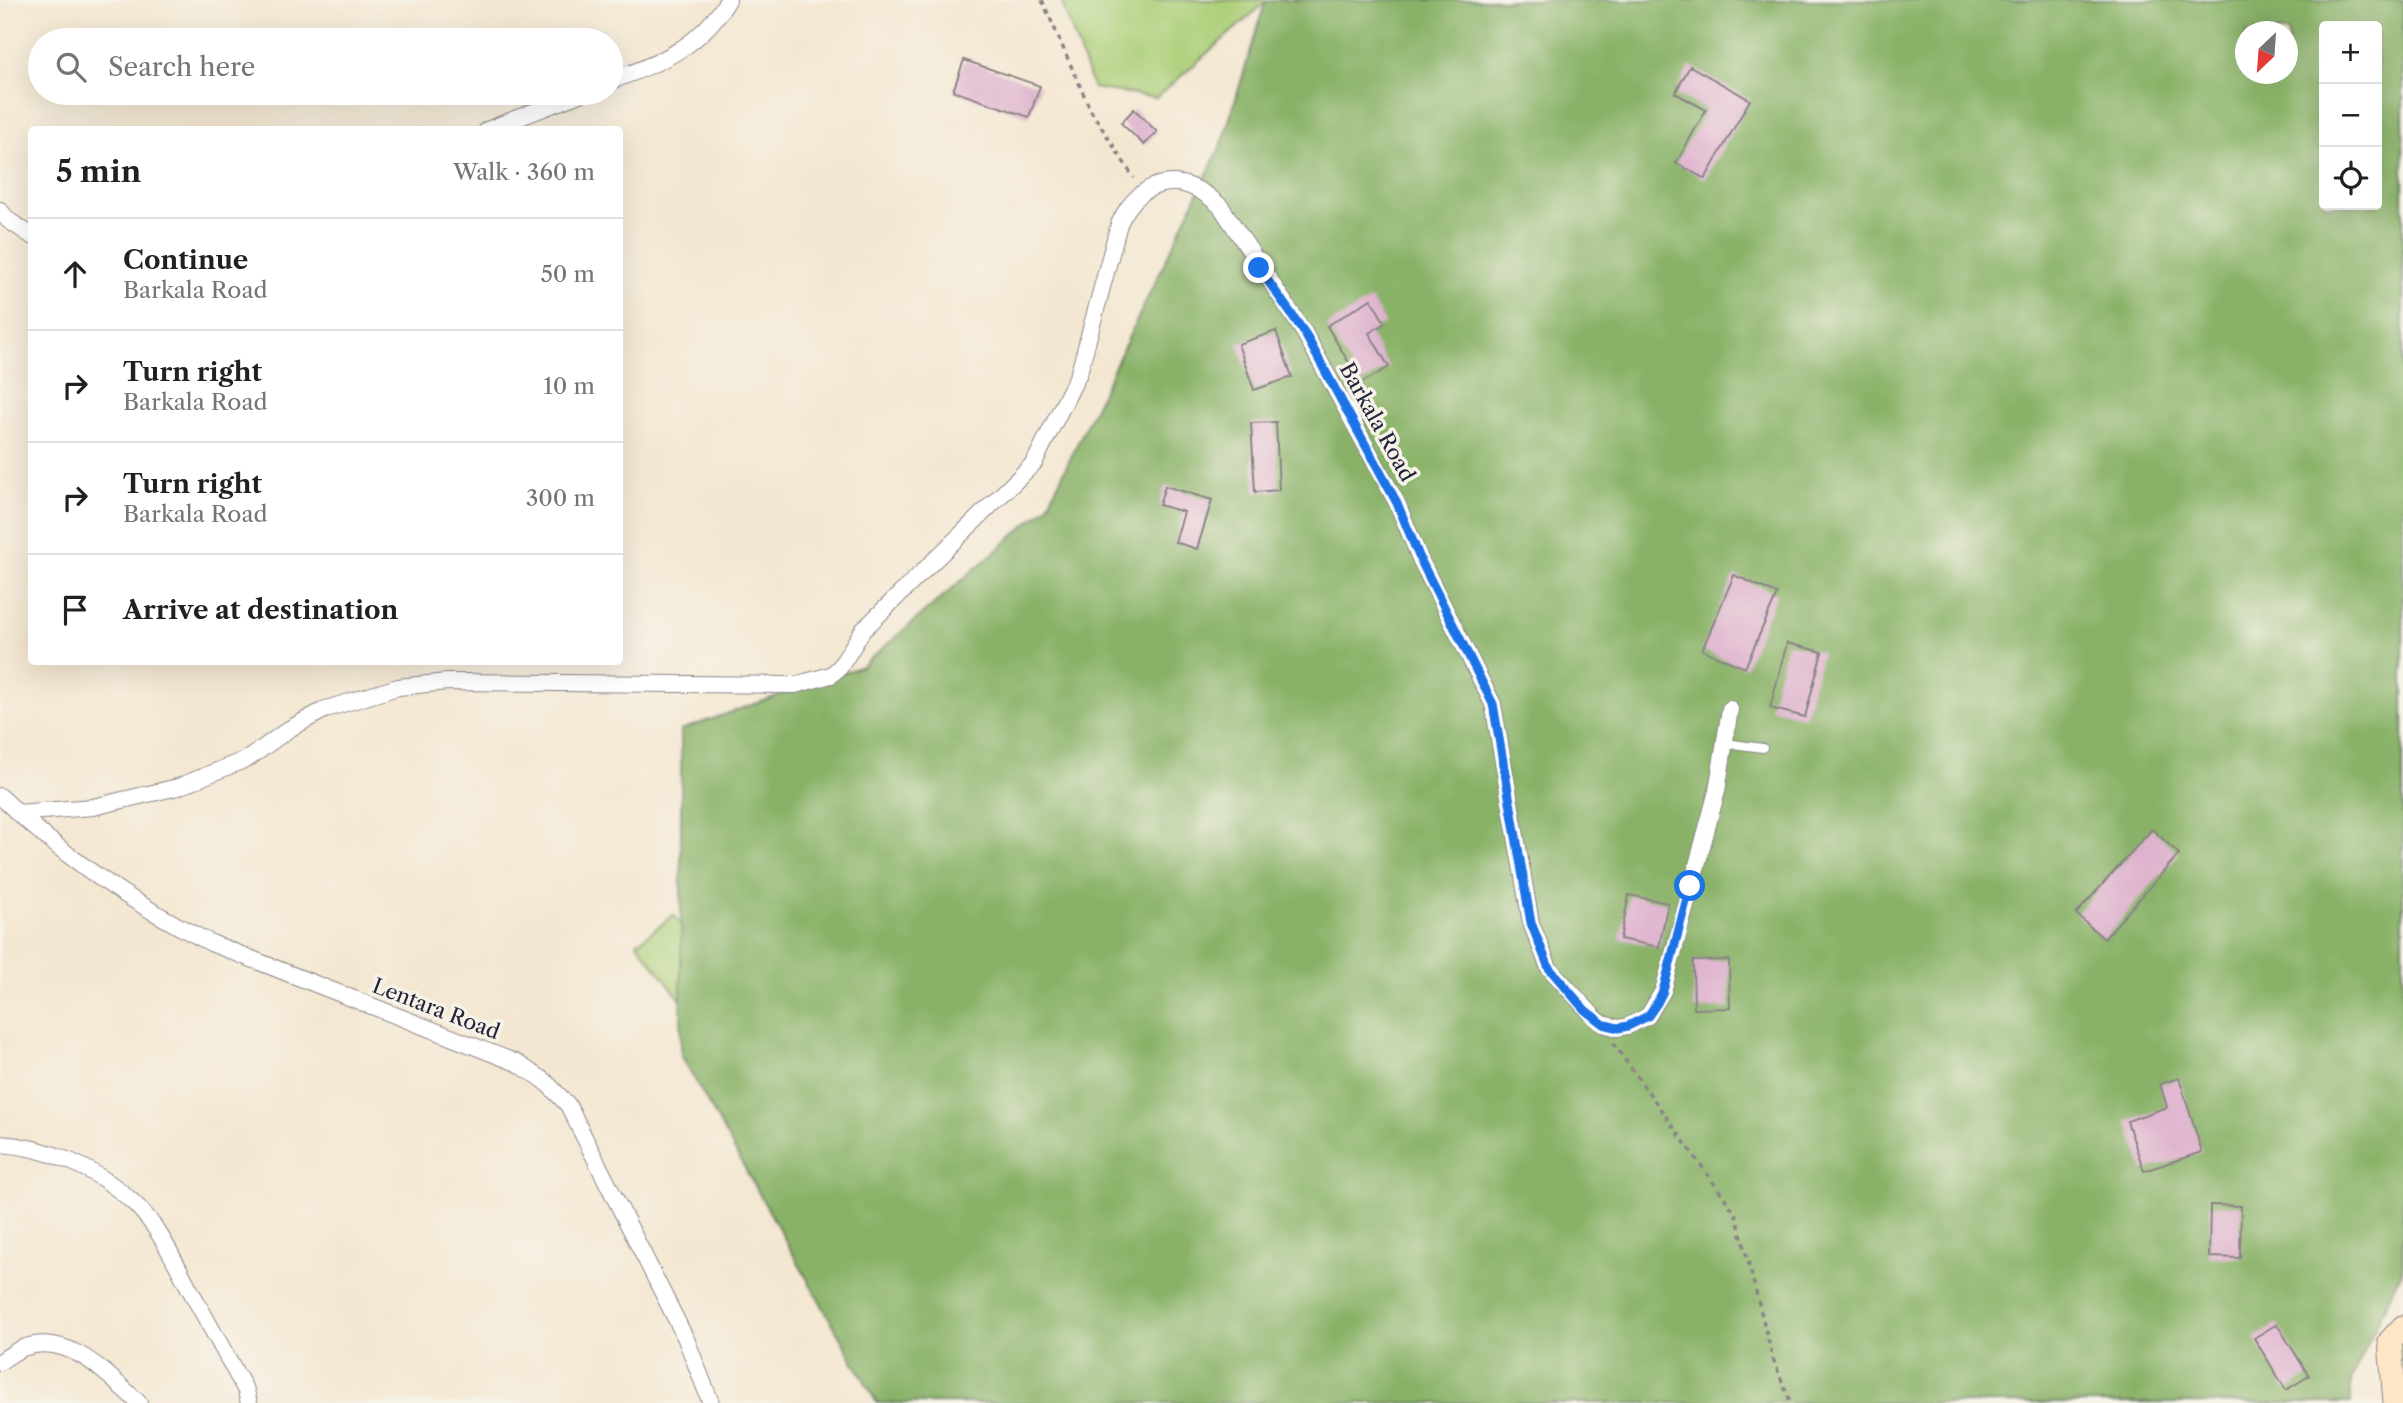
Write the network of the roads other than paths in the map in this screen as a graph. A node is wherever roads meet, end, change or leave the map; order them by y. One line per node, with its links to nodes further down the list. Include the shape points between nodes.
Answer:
1 (728, 0): 2 (street, via 693,41 665,61)
2 (623, 77)
3 (551, 105): 4 (street)
4 (497, 126)
5 (0, 210): 6 (street)
6 (28, 233)
7 (1730, 709): 8 (street)
8 (1725, 743): 9 (lane); 11 (street, Barkala Road, via 1709,823 1657,1003 1640,1022 1618,1028 1603,1024 1554,976 1542,955 1531,923 1493,704 1397,503 1304,332 1221,207 1208,195 1180,183 1167,183 1142,192 1125,209 1079,373 1034,463 863,630 831,675 795,685 447,682 398,687 326,709 249,758 178,787 93,807)
9 (1763, 748)
10 (0, 796): 11 (street, Lentara Road)
11 (17, 813): 17 (street, Lentara Road, via 83,869 167,921 211,943 517,1063 545,1081 568,1105 686,1339)
12 (0, 1144): 16 (street, via 53,1154 96,1174 134,1203 160,1235)
13 (2403, 1327): 18 (street, via 2390,1341)
14 (0, 1362): 15 (street, via 33,1345 65,1348 92,1362)
15 (139, 1403)
16 (249, 1403)
17 (711, 1403)
18 (2395, 1403)

